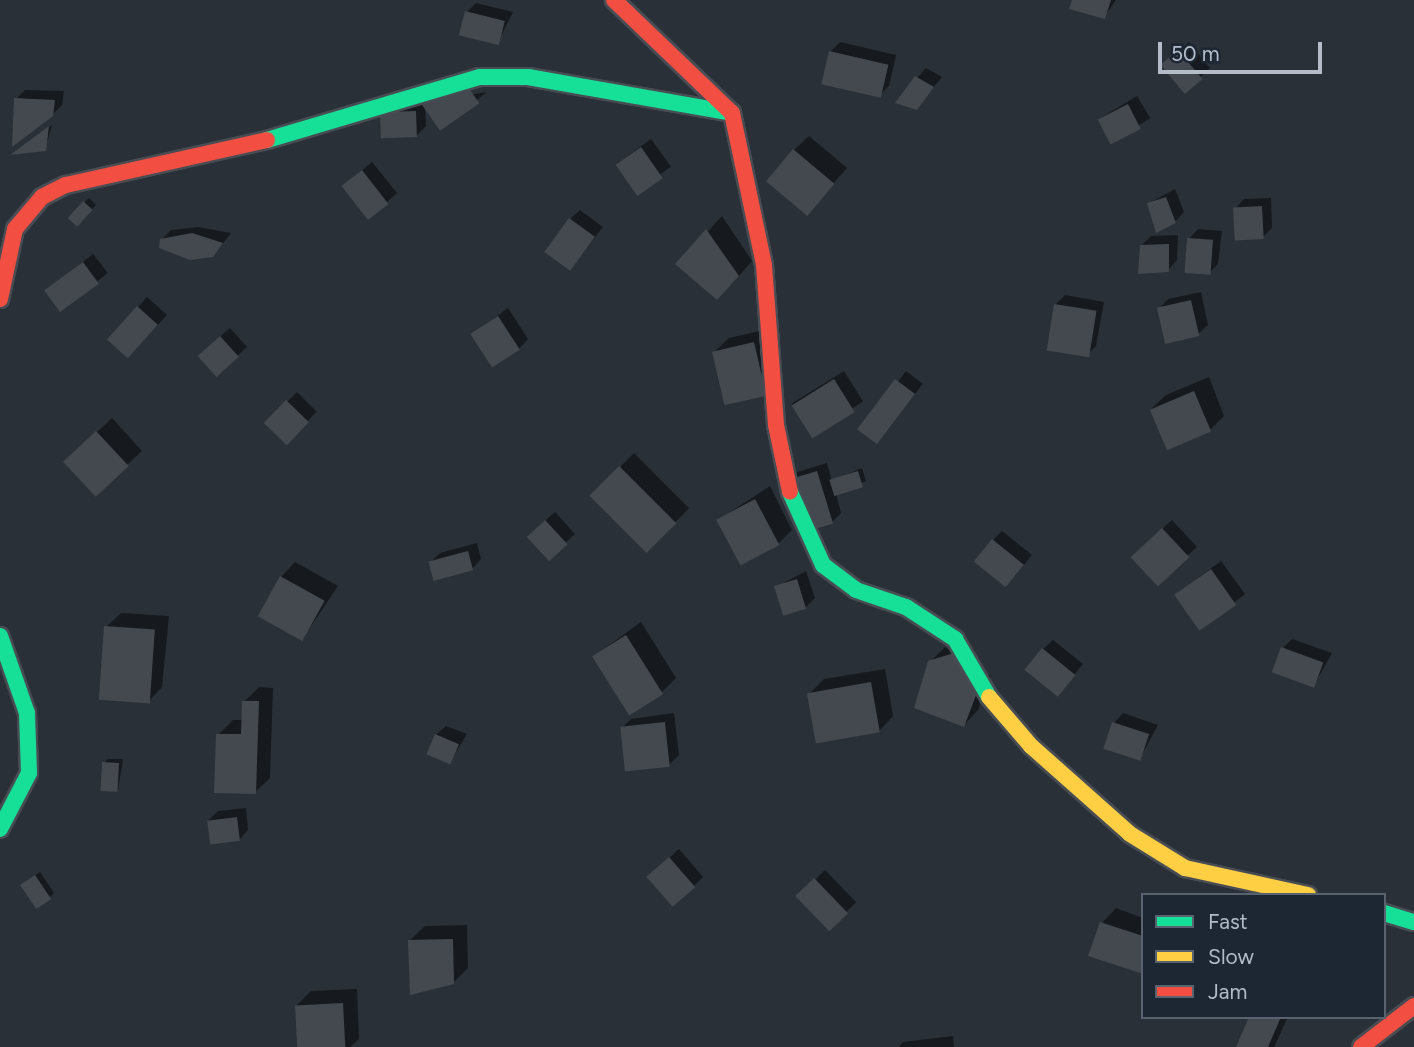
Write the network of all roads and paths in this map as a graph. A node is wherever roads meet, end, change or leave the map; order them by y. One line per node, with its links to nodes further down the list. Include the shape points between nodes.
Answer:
1 (614, 0): 2 (street)
2 (732, 113): 3 (street, via 528,77 480,77 285,135 65,185 42,197 15,229); 6 (street, via 764,265 776,425 789,490 823,565 856,590 906,607 956,639 977,682 1031,746 1130,834 1185,867)
3 (0, 299)
4 (0, 636): 5 (street, via 27,713 29,773)
5 (0, 829)
6 (1299, 893)
7 (1386, 914): 8 (street)
8 (1414, 922)
9 (1414, 1006): 10 (street)
10 (1361, 1047)

